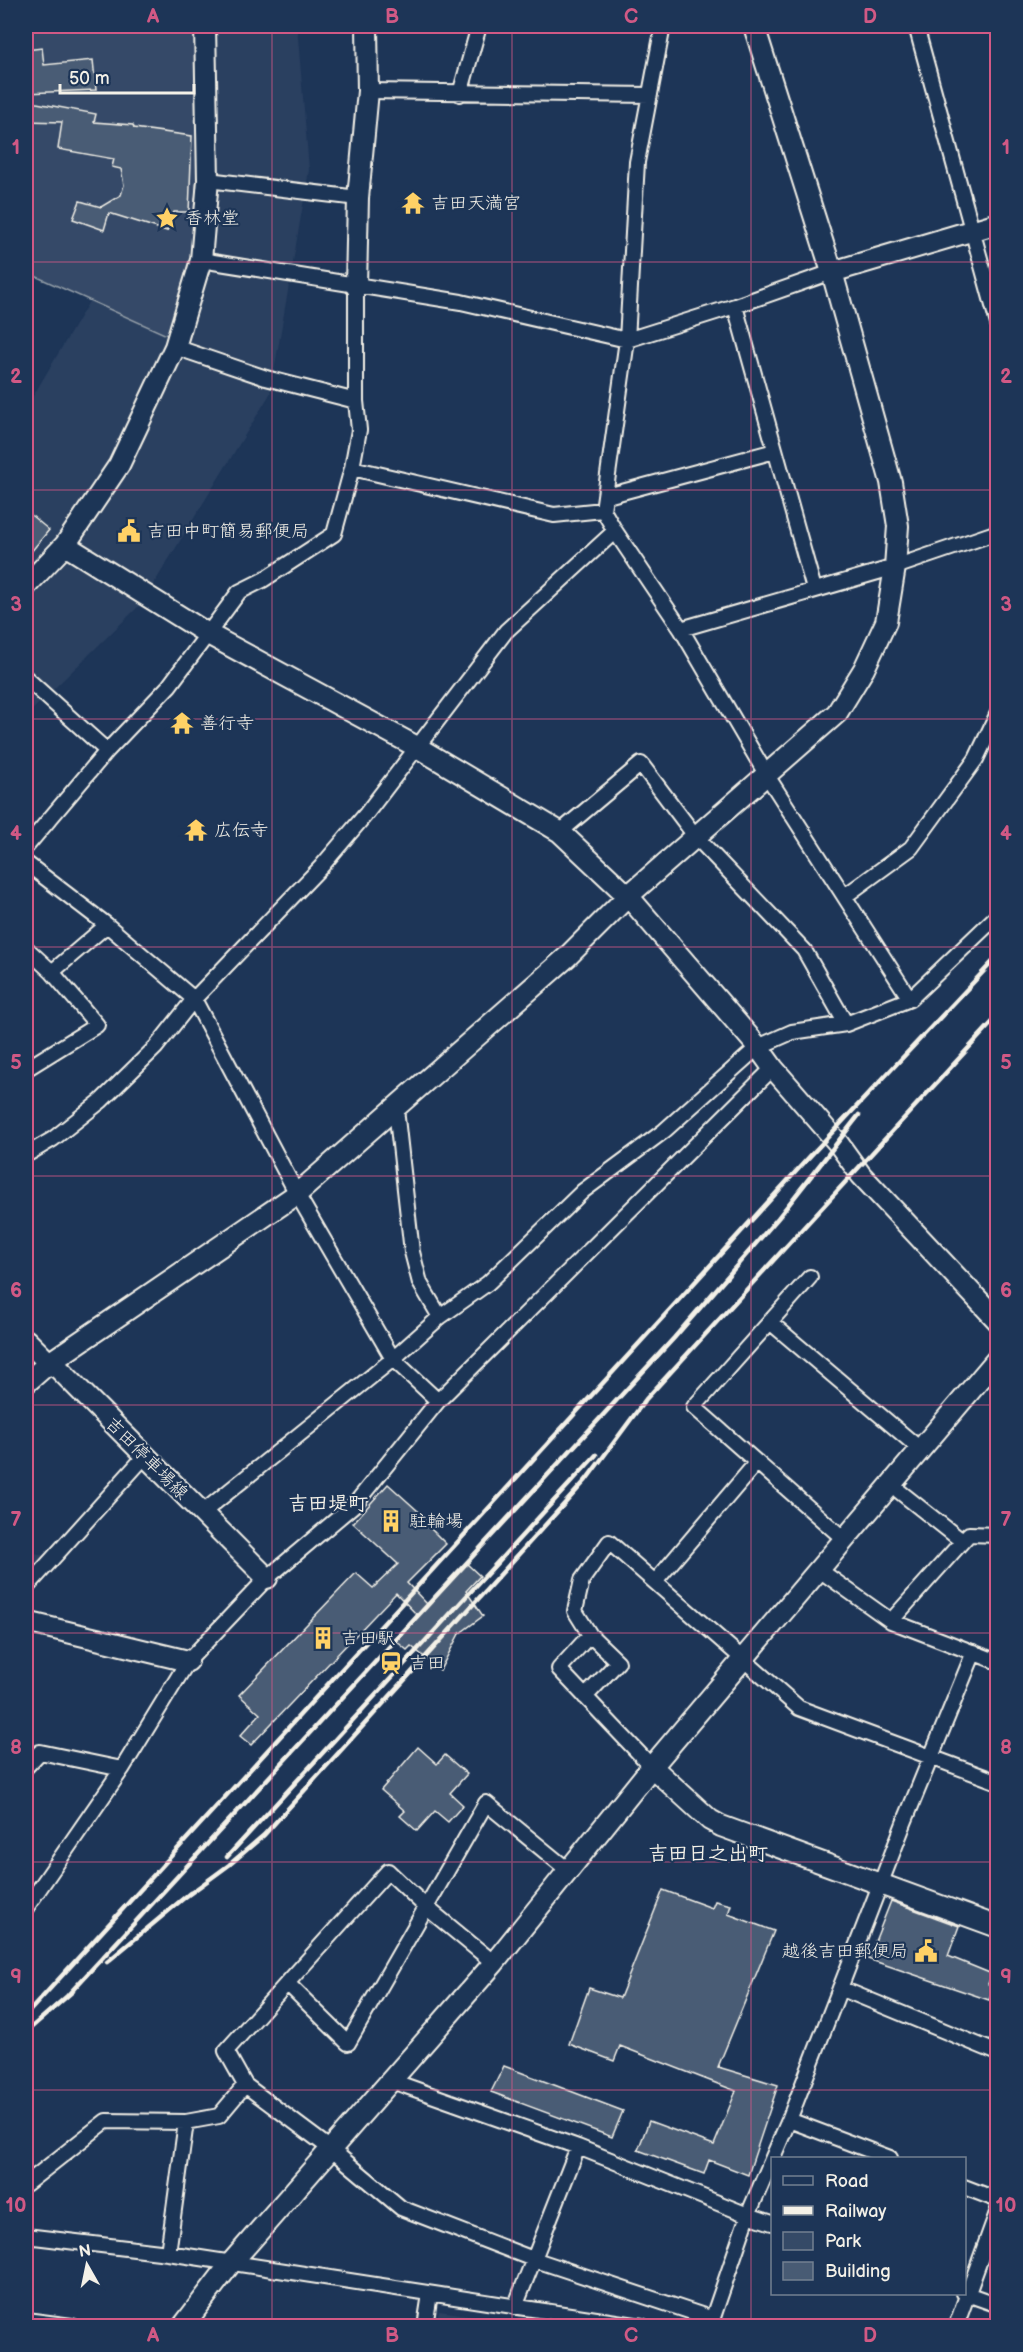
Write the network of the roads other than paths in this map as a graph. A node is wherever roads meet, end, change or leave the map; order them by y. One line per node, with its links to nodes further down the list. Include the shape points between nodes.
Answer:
1 (205, 26): 10 (street)
2 (367, 26): 7 (street)
3 (478, 26): 8 (street)
4 (663, 26): 9 (street)
5 (754, 26): 15 (street)
6 (916, 26): 13 (street)
7 (368, 91): 8 (street); 11 (street)
8 (460, 94): 9 (street)
9 (650, 94): 19 (street, via 637,162)
10 (208, 180): 11 (street); 14 (street)
11 (357, 198): 16 (street)
12 (998, 223): 13 (street)
13 (971, 230): 15 (street); 18 (street)
14 (201, 260): 16 (street); 20 (street)
15 (832, 272): 17 (street); 29 (street, via 891,483 898,526)
16 (356, 286): 19 (street, via 407,292); 21 (street)
17 (735, 306): 19 (street); 22 (street)
18 (998, 324)
19 (627, 340): 24 (street)
20 (175, 347): 21 (street, via 266,378); 28 (street, via 119,465)
21 (356, 401): 23 (street, via 359,430)
22 (775, 451): 24 (street); 31 (street)
23 (352, 468): 25 (street, via 554,514); 33 (street, via 334,534 239,592)
24 (607, 496): 25 (street)
25 (603, 510): 26 (street)
26 (615, 531): 32 (street); 36 (street, via 506,631)
27 (998, 532): 29 (street)
28 (65, 545): 30 (street); 33 (street)
29 (895, 567): 31 (street); 38 (street, via 886,622 837,713)
30 (26, 586)
31 (814, 589): 32 (street)
32 (681, 629): 38 (street)
33 (208, 634): 36 (street); 37 (street, via 169,686)
34 (26, 678): 37 (street)
35 (998, 713): 44 (street, via 976,759 911,848)
36 (417, 747): 39 (street); 49 (street, via 321,867)
37 (107, 751): 41 (street)
38 (766, 774): 40 (street); 44 (street)
39 (560, 832): 40 (street, via 640,764); 43 (street)
40 (696, 837): 43 (street); 51 (street, via 804,950)
41 (26, 847)
42 (26, 863): 46 (street)
43 (628, 896): 52 (street); 55 (street, via 567,957)
44 (845, 896): 50 (street)
45 (998, 915): 50 (street)
46 (107, 925): 48 (street); 49 (street)
47 (26, 948): 48 (street)
48 (52, 972): 54 (street, via 97,1025)
49 (194, 999): 56 (street, via 156,1047 101,1101); 57 (street)
50 (910, 999): 51 (street)
51 (846, 1024): 52 (street, via 792,1032)
52 (758, 1047): 53 (street); 59 (street, via 664,1131 583,1191 488,1283)
53 (773, 1068): 60 (street, via 861,1174); 67 (street)
54 (26, 1069)
55 (396, 1109): 57 (street); 59 (street, via 412,1252 420,1283)
56 (26, 1155)
57 (297, 1194): 64 (street); 65 (street)
58 (810, 1277): 61 (street)
59 (440, 1317): 64 (street)
60 (998, 1320)
61 (770, 1322): 68 (street); 70 (street, via 694,1407)
62 (26, 1340): 65 (street, 吉田停車場線)
63 (998, 1358): 68 (street)
64 (393, 1359): 67 (street); 72 (street)
65 (49, 1363): 66 (street); 69 (street, 吉田停車場線, via 60,1369)
66 (26, 1383)
67 (438, 1401): 77 (street, via 355,1504)
68 (920, 1449): 71 (street)
69 (145, 1456): 72 (street, 吉田停車場線); 79 (street)
70 (757, 1462): 74 (street); 78 (street)
71 (890, 1484): 74 (street); 75 (street)
72 (202, 1513): 77 (street, 吉田停車場線)
73 (998, 1535): 75 (street, via 969,1534)
74 (844, 1539): 76 (street)
75 (962, 1541): 80 (street)
76 (818, 1569): 80 (street); 84 (street)
77 (267, 1578): 85 (street)
78 (655, 1582): 82 (street, via 609,1542 582,1580 575,1611); 84 (street)
79 (26, 1588)
80 (891, 1621): 83 (street)
81 (26, 1622): 85 (street)
82 (590, 1635): 87 (street, via 559,1669); 87 (street, via 618,1662)
83 (974, 1652): 86 (street); 88 (street)
84 (743, 1659): 88 (street, via 799,1708); 90 (street)
85 (188, 1661): 91 (street)
86 (998, 1662)
87 (585, 1696): 90 (street)
88 (932, 1756): 92 (street); 94 (street)
89 (26, 1767): 91 (street, via 40,1752)
90 (652, 1767): 93 (street); 94 (street, via 721,1826)
91 (122, 1769): 96 (street)
92 (998, 1782)
93 (569, 1871): 95 (street, via 486,1803); 98 (street)
94 (881, 1885): 97 (street); 100 (street)
95 (426, 1907): 98 (street); 99 (street, via 388,1871); 99 (street, via 348,2043)
96 (26, 1908)
97 (998, 1927)
98 (494, 1963): 102 (street)
99 (287, 1983): 103 (street, via 226,2051)
100 (840, 1988): 101 (street); 104 (street)
101 (998, 2053)
102 (392, 2081): 106 (street); 107 (street)
103 (245, 2085): 105 (street, via 219,2116); 107 (street)
104 (789, 2120): 108 (street); 109 (street)
105 (186, 2122): 111 (street, via 106,2121); 118 (street)
106 (578, 2146): 115 (street); 119 (street)
107 (332, 2150): 119 (street, via 401,2208); 120 (street)
108 (773, 2157)
109 (887, 2157)
110 (771, 2162): 115 (street)
111 (26, 2184)
112 (966, 2188): 113 (street)
113 (998, 2200)
114 (998, 2210): 121 (street)
115 (748, 2216): 116 (street); 127 (street)
116 (771, 2223)
117 (26, 2236): 118 (street)
118 (168, 2253): 120 (street)
119 (533, 2259): 125 (street); 127 (street)
120 (231, 2263): 122 (street); 129 (street)
121 (966, 2293): 124 (street)
122 (430, 2294): 125 (street); 130 (street)
123 (965, 2295): 132 (street)
124 (998, 2305)
125 (515, 2307): 131 (street)
126 (26, 2319): 128 (street)
127 (712, 2323)
128 (72, 2326)
129 (183, 2326)
130 (425, 2326)
131 (642, 2326)
132 (956, 2326)

